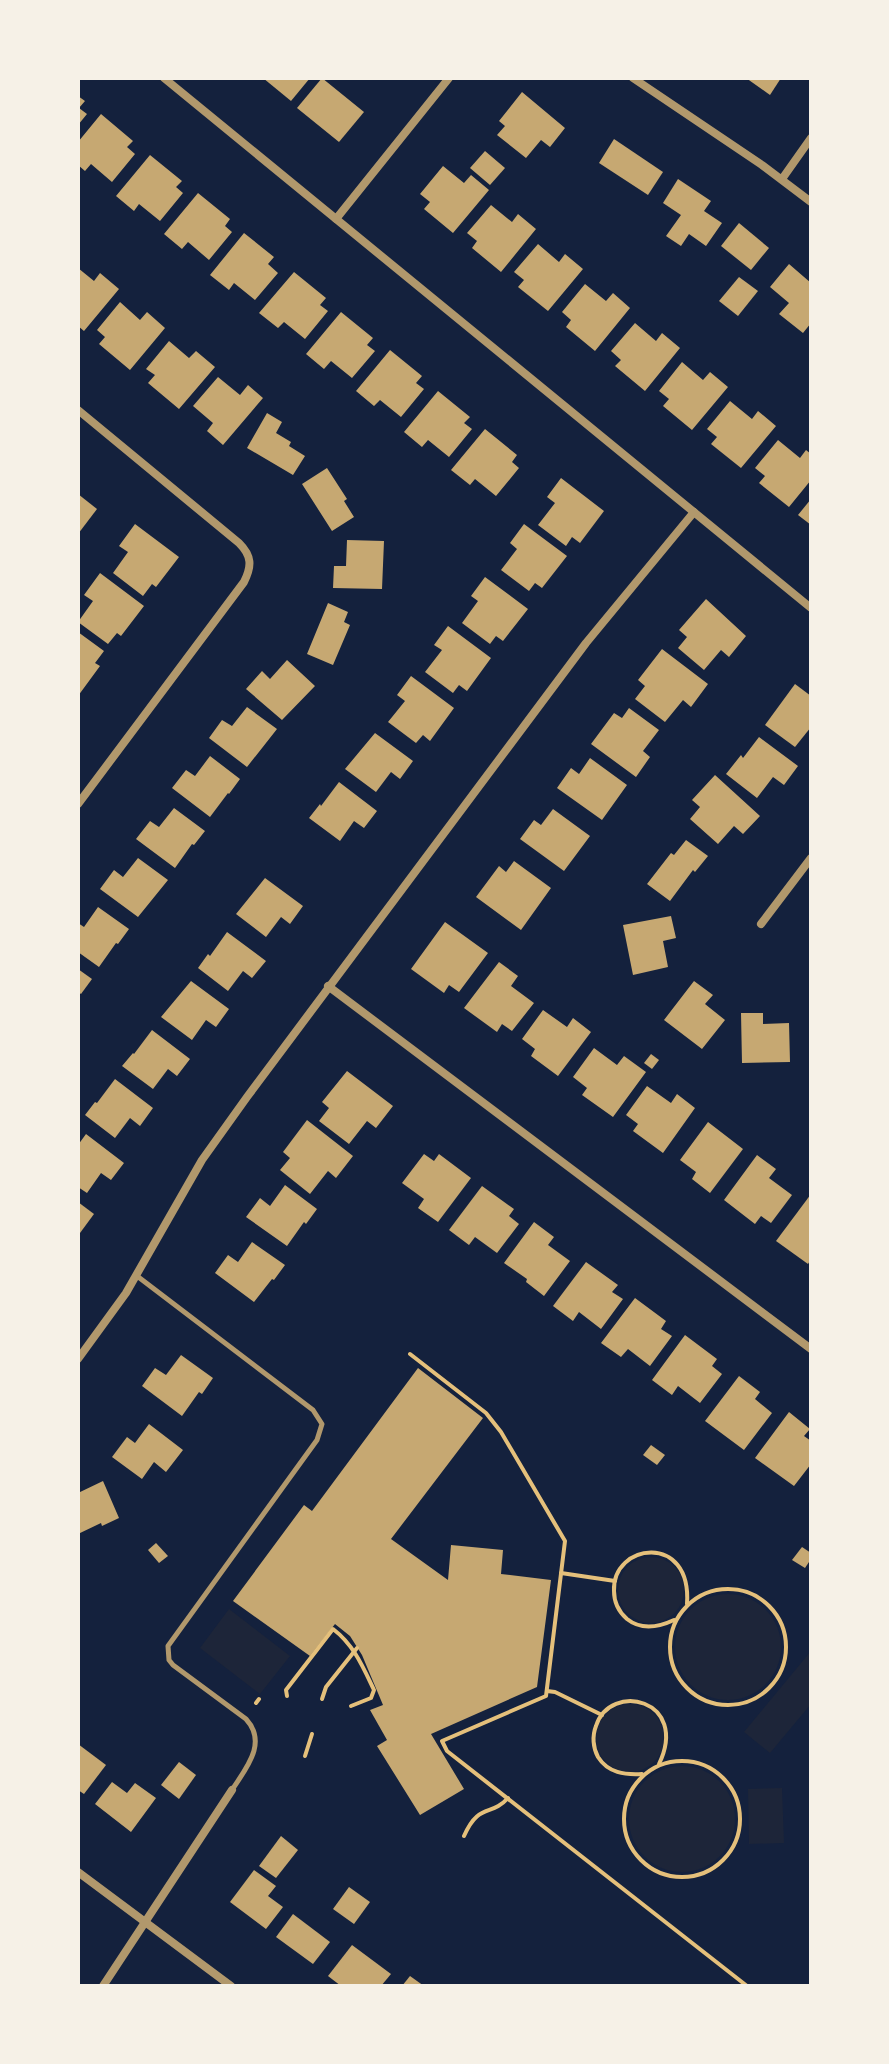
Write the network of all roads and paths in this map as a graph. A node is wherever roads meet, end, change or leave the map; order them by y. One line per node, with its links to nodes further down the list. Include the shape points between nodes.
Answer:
1 (164, 78): 7 (street)
2 (449, 78): 7 (street)
3 (633, 78): 5 (street)
4 (811, 138): 5 (street)
5 (782, 179): 6 (street)
6 (811, 202)
7 (336, 219): 9 (street)
8 (78, 410): 11 (street, via 239,543 251,561 244,582)
9 (694, 512): 10 (street); 14 (street, via 578,654)
10 (811, 608)
11 (78, 804)
12 (811, 858): 13 (street)
13 (761, 924)
14 (328, 986): 15 (street, via 216,1138); 16 (street)
15 (137, 1276): 18 (street); 33 (lane, via 313,1410 322,1424 317,1440 168,1646 173,1665 252,1725 256,1741 249,1764)
16 (811, 1349)
17 (410, 1354): 19 (path, via 486,1413 501,1432 565,1541)
18 (78, 1359)
19 (561, 1573): 20 (path); 24 (path)
20 (615, 1581): 21 (path, via 632,1557 669,1557 685,1576); 22 (path, via 614,1600 627,1619 650,1627)
21 (686, 1605): 22 (path); 22 (path, via 711,1591 729,1589 763,1601 776,1614 786,1649 772,1684 738,1704 700,1698 674,1669 670,1650)
22 (676, 1619)
23 (355, 1649): 25 (path, via 333,1629 286,1690); 26 (path); 27 (path, via 375,1693)
24 (547, 1691): 28 (path); 34 (path, via 546,1696 442,1741 447,1751)
25 (287, 1696)
26 (322, 1699)
27 (351, 1706)
28 (602, 1715): 31 (path, via 625,1701 650,1706 666,1725 668,1737); 32 (path, via 594,1734 598,1757 616,1773)
29 (312, 1734): 30 (path)
30 (305, 1756)
31 (659, 1765): 32 (path); 32 (path, via 704,1765 732,1788 740,1824 735,1842 710,1870 672,1876 638,1857 624,1820 627,1801)
32 (645, 1774)
33 (232, 1790): 37 (street)
34 (508, 1798): 35 (path, via 477,1815); 40 (path)
35 (464, 1836)
36 (78, 1872): 37 (street)
37 (145, 1922): 38 (street); 39 (street)
38 (103, 1986)
39 (231, 1986)
40 (747, 1986)

